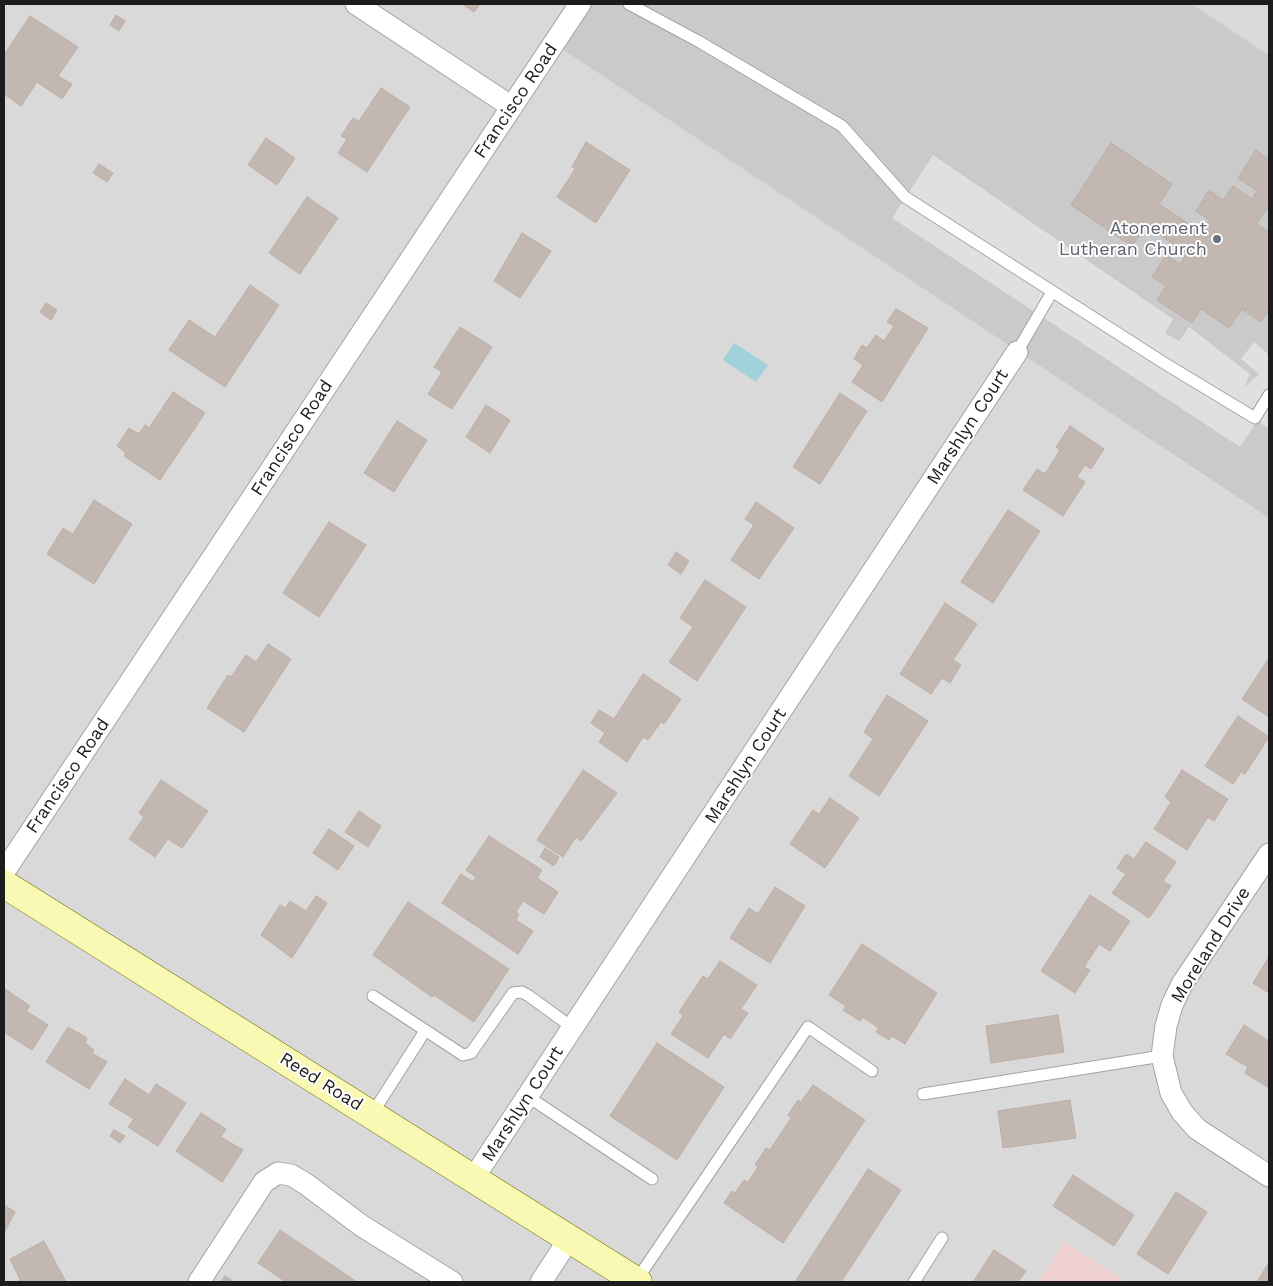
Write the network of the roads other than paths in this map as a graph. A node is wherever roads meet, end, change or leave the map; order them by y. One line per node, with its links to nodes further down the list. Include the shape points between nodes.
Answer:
1 (356, 4): 4 (street)
2 (580, 4): 4 (street, Francisco Road)
3 (629, 4): 5 (lane, via 842,126 905,197)
4 (512, 107): 9 (street, Francisco Road)
5 (1052, 292): 6 (lane); 7 (lane, via 1255,418)
6 (1016, 352): 12 (street, Marshlyn Court)
7 (1269, 395)
8 (1269, 854): 14 (street, Moreland Drive, via 1182,984 1166,1026)
9 (4, 872)
10 (4, 884): 18 (main road, Reed Road)
11 (373, 996): 13 (lane)
12 (573, 1028): 13 (lane, via 522,992 508,997 471,1053 463,1055); 17 (street, Marshlyn Court)
13 (425, 1031): 18 (lane)
14 (1163, 1063): 16 (lane); 19 (street, via 1171,1093 1197,1129)
15 (872, 1071): 27 (lane, via 808,1027)
16 (923, 1094)
17 (527, 1096): 20 (street, Marshlyn Court); 21 (lane)
18 (372, 1114): 20 (main road, Reed Road)
19 (1269, 1176)
20 (473, 1179): 23 (main road, Reed Road)
21 (652, 1179)
22 (942, 1238): 28 (lane)
23 (569, 1239): 26 (street); 27 (main road, Reed Road)
24 (199, 1282): 25 (street, via 264,1182 278,1173 292,1175 362,1226)
25 (452, 1282)
26 (541, 1282)
27 (637, 1282)
28 (914, 1282)

